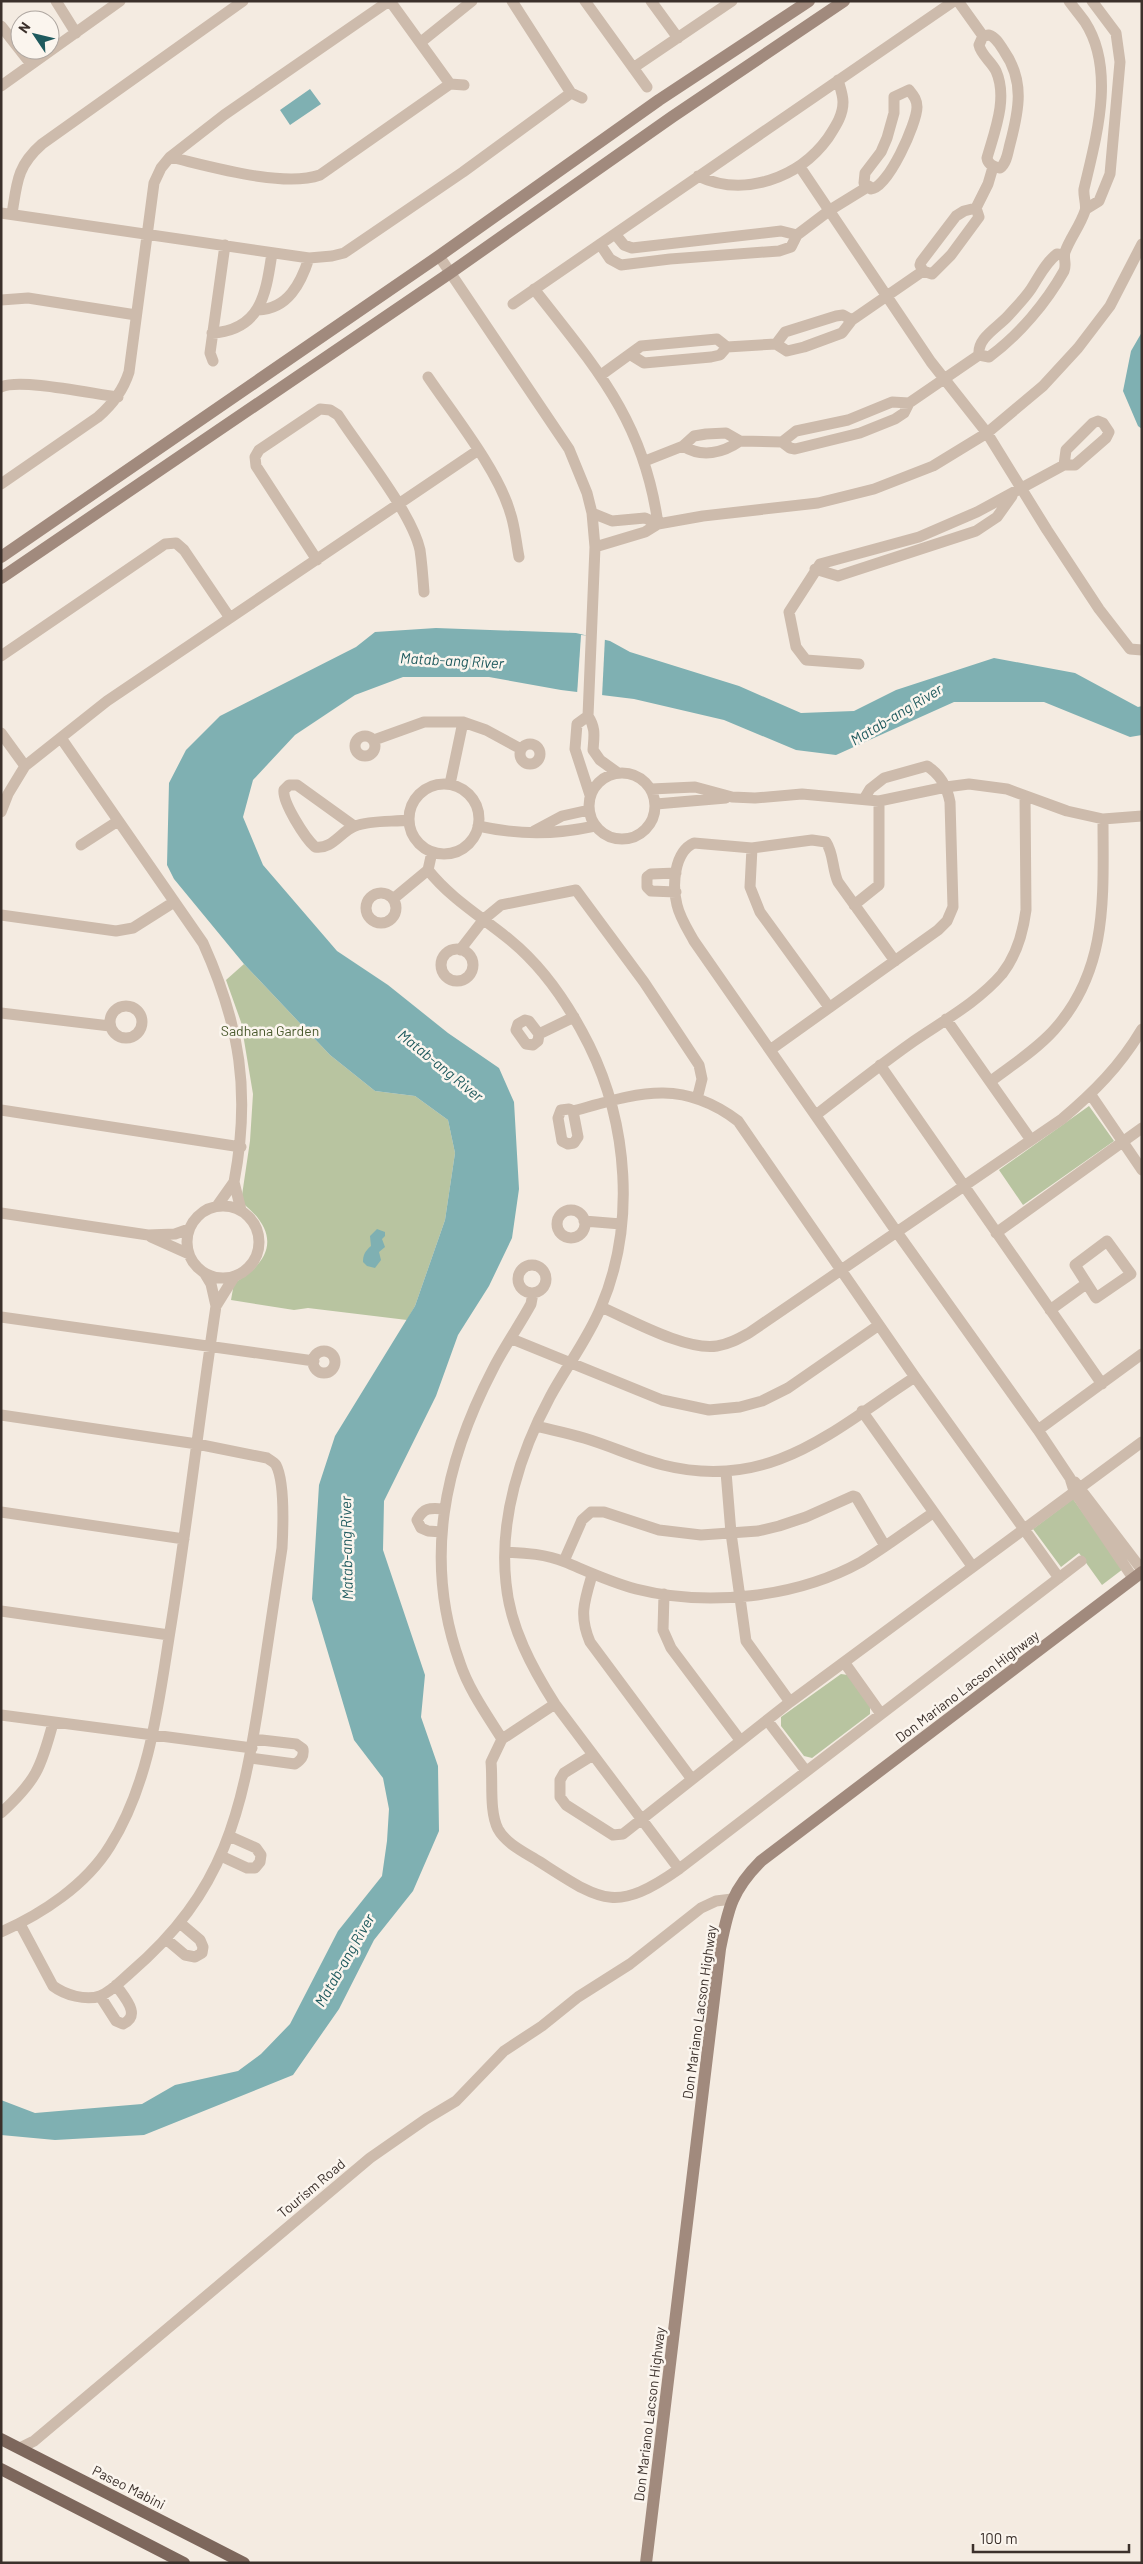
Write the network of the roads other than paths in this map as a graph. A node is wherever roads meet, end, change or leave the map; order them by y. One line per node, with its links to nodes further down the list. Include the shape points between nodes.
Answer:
1 (56, 1): 17 (street)
2 (120, 1): 17 (street)
3 (243, 1): 40 (street, via 28,156 18,173)
4 (389, 1): 20 (street); 32 (street, via 224,115)
5 (472, 1): 20 (street)
6 (512, 1): 28 (street)
7 (585, 1): 22 (street)
8 (651, 1): 19 (street)
9 (732, 1): 19 (street)
10 (809, 1): 49 (street, via 659,100)
11 (844, 1): 52 (street)
12 (954, 1): 23 (street)
13 (958, 1): 18 (street)
14 (1068, 1): 29 (street, via 1086,23 1093,38 1101,68)
15 (1092, 1): 30 (street, via 1116,33 1120,62)
16 (1, 26): 21 (street)
17 (76, 33): 21 (street)
18 (983, 36): 33 (street, via 979,42 980,49 1001,83 998,115 987,158); 33 (street, via 994,37 1009,58 1020,84 1018,108 1004,165 1000,168)
19 (678, 38): 22 (street)
20 (421, 42): 24 (street)
21 (31, 64): 26 (street)
22 (633, 68): 27 (street)
23 (838, 80): 34 (street, via 843,103 840,118 825,142); 35 (street)
24 (450, 84): 25 (street); 32 (street, via 320,175 308,180 248,174)
25 (464, 85)
26 (1, 86)
27 (647, 87)
28 (571, 93): 31 (street); 50 (street, via 344,253)
29 (1101, 93): 30 (street); 38 (street, via 1084,190)
30 (1119, 93): 38 (street, via 1110,174 1100,201)
31 (582, 98)
32 (170, 158): 42 (street, via 154,184)
33 (993, 166): 37 (street)
34 (800, 167): 35 (street, via 751,185 721,184); 39 (street)
35 (698, 176): 41 (street)
36 (868, 186): 36 (street, via 874,189 878,186 904,146 917,107 909,90 894,97 894,113 887,138 863,180); 39 (street)
37 (976, 208): 51 (street, via 956,216 921,262); 51 (street, via 979,218 951,255 932,274)
38 (1086, 209): 48 (street)
39 (830, 210): 43 (street); 54 (street)
40 (6, 213): 42 (street)
41 (614, 234): 43 (street, via 624,245 632,248 781,231); 44 (street)
42 (146, 235): 46 (street); 58 (street)
43 (797, 235): 44 (street, via 791,247 779,251 621,266 610,259)
44 (600, 244): 53 (street)
45 (1142, 244): 72 (street, via 1110,306 1078,348 1043,386)
46 (225, 245): 47 (street); 60 (street)
47 (272, 252): 50 (street); 57 (street, via 265,294)
48 (1064, 255): 63 (street, via 1057,254 1047,262 1024,297 982,340); 63 (street, via 1064,270 1027,322 994,354 986,358)
49 (439, 256): 52 (street); 85 (street)
50 (309, 258): 57 (street, via 300,283 292,294 266,310)
51 (923, 271): 54 (street)
52 (450, 273): 82 (street, via 569,449 582,476); 89 (street)
53 (534, 290): 56 (street); 66 (street)
54 (887, 295): 59 (street); 68 (street)
55 (1, 300): 58 (street, via 28,298)
56 (513, 304)
57 (258, 310): 60 (street, via 226,332)
58 (136, 314): 70 (street, via 129,372)
59 (852, 320): 61 (street, via 843,315 836,316 786,332); 61 (street, via 842,333 804,347 786,351)
60 (212, 333): 65 (street, via 210,353)
61 (776, 344): 62 (street)
62 (727, 347): 64 (street, via 720,356 711,357 644,363); 64 (street, via 717,339 661,343 642,346)
63 (979, 355): 68 (street)
64 (631, 356): 66 (street)
65 (213, 361)
66 (601, 375): 77 (street, via 635,433)
67 (428, 377): 76 (street)
68 (945, 380): 71 (street); 72 (street)
69 (1, 387): 70 (street, via 26,385)
70 (118, 397): 79 (street, via 98,417)
71 (909, 403): 74 (street, via 892,402 848,420 796,432); 74 (street, via 901,416 860,433 795,449)
72 (987, 433): 80 (street); 83 (street, via 933,466 874,489 818,503)
73 (740, 441): 74 (street); 75 (street, via 724,451 699,454); 75 (street, via 726,433 706,434 694,436)
74 (782, 442)
75 (683, 446): 77 (street)
76 (477, 450): 81 (street); 86 (street, via 510,511)
77 (645, 461): 83 (street)
78 (1064, 464): 80 (street)
79 (1, 484)
80 (1017, 492): 88 (street, via 919,537 820,564); 88 (street, via 997,518 976,531 838,576); 92 (street, via 1130,649)
81 (398, 505): 87 (street); 87 (street, via 338,415 330,410 320,409 259,450 255,457 256,466); 90 (street, via 414,532 420,550)
82 (592, 513): 83 (street, via 612,521 645,518); 84 (street)
83 (658, 524): 84 (street, via 646,532)
84 (595, 548): 95 (street)
85 (1, 557)
86 (519, 557)
87 (317, 560): 91 (street)
88 (815, 569): 94 (street, via 789,612 796,647 806,660)
89 (1, 578)
90 (424, 592)
91 (230, 618): 93 (street, via 184,550 176,543 165,544); 98 (street, via 107,701)
92 (1142, 650)
93 (1, 656)
94 (859, 664)
95 (588, 716): 102 (street, via 594,724 593,750 600,760); 106 (street, via 577,724 576,749)
96 (462, 722): 99 (street, via 424,722); 100 (street, via 486,730); 103 (street)
97 (1, 733): 101 (street)
98 (61, 738): 101 (street); 117 (street)
99 (374, 740)
100 (521, 749)
101 (25, 766): 113 (street)
102 (618, 773): 105 (street, via 642,779); 106 (street, via 601,780)
103 (450, 784): 116 (street, via 426,789 417,797); 119 (street, via 460,788 476,804)
104 (946, 787): 107 (street, via 990,786); 109 (street, via 927,766 884,778 870,789); 110 (street); 134 (street, via 950,802 953,907 947,921 938,930)
105 (651, 789): 108 (street, via 695,787); 111 (street)
106 (590, 795): 112 (street)
107 (1026, 796): 115 (street, via 1067,811); 138 (street, via 1024,928 1002,973 985,991)
108 (732, 797): 109 (street, via 802,794); 111 (street)
109 (864, 799): 110 (street)
110 (879, 801): 130 (street, via 879,885)
111 (656, 804): 120 (street, via 650,824 634,838 612,838)
112 (589, 810): 120 (street); 121 (street, via 562,816)
113 (1, 812)
114 (1142, 816): 115 (street)
115 (1103, 819): 144 (street, via 1100,932 1085,982 1053,1031)
116 (409, 820): 118 (street); 124 (street, via 416,839)
117 (118, 821): 122 (street); 129 (street)
118 (354, 826): 118 (street, via 297,785 289,785 284,790 293,814 315,847 339,839)
119 (478, 826): 121 (street, via 509,832); 124 (street, via 474,837 461,849 444,854)
120 (595, 826): 121 (street, via 549,834)
121 (534, 831)
122 (82, 846)
123 (752, 848): 126 (street, via 694,843 686,846 679,856); 130 (street, via 812,840 826,842 831,850 834,873); 135 (street, via 750,887 760,912)
124 (432, 852): 125 (street)
125 (428, 870): 128 (street); 132 (street, via 446,891)
126 (676, 873): 127 (street); 127 (street, via 651,874 647,877 646,887 651,891)
127 (676, 892): 142 (street, via 677,905 694,941)
128 (393, 899)
129 (174, 902): 131 (street, via 133,928 116,931); 154 (street, via 203,943 217,973 233,1024 243,1110)
130 (854, 905): 134 (street)
131 (1, 915)
132 (484, 919): 133 (street); 137 (street, via 532,961); 146 (street, via 492,910 511,902 579,892 699,1065 702,1079)
133 (460, 950)
134 (895, 961): 135 (street)
135 (829, 1007): 142 (street)
136 (1, 1013): 139 (street)
137 (574, 1018): 141 (street); 147 (street, via 590,1046)
138 (946, 1019): 143 (street); 144 (street)
139 (110, 1026)
140 (1142, 1029): 145 (street, via 1122,1062)
141 (539, 1034)
142 (770, 1050): 150 (street)
143 (880, 1065): 150 (street); 157 (street)
144 (991, 1081): 152 (street)
145 (1090, 1095): 152 (street); 153 (street)
146 (698, 1099): 147 (street, via 654,1092); 168 (street, via 721,1108 738,1121)
147 (610, 1101): 149 (street); 162 (street, via 622,1158)
148 (1, 1110): 154 (street)
149 (573, 1111)
150 (816, 1115): 164 (street)
151 (1142, 1128): 153 (street)
152 (1031, 1140): 157 (street)
153 (1123, 1142): 155 (street); 165 (street)
154 (241, 1147): 156 (street)
155 (1142, 1170)
156 (234, 1182): 158 (street); 159 (street)
157 (965, 1185): 164 (street); 165 (street)
158 (217, 1206): 159 (street); 163 (street, via 196,1218)
159 (241, 1210): 170 (street, via 256,1226 259,1246 251,1266)
160 (1, 1213): 166 (street)
161 (584, 1221): 162 (street)
162 (621, 1224): 174 (street, via 613,1274)
163 (189, 1229): 166 (street, via 174,1234); 167 (street)
164 (896, 1231): 168 (street); 188 (street)
165 (996, 1233): 175 (street)
166 (148, 1235): 167 (street)
167 (189, 1254): 169 (street)
168 (841, 1270): 174 (street, via 749,1333 715,1346 697,1346 682,1341); 177 (street)
169 (205, 1274): 170 (street, via 220,1279); 173 (street)
170 (234, 1277): 173 (street)
171 (1086, 1284): 171 (street, via 1096,1298 1130,1276 1107,1241 1075,1265); 175 (street)
172 (533, 1293): 178 (street, via 531,1304)
173 (216, 1306): 179 (street)
174 (601, 1307): 182 (street)
175 (1050, 1310): 184 (street)
176 (1, 1317): 179 (street)
177 (879, 1325): 182 (street, via 788,1388 762,1401 740,1407 708,1410 662,1400); 183 (street)
178 (512, 1339): 182 (street); 193 (street, via 493,1368 465,1431)
179 (210, 1348): 181 (street); 190 (street)
180 (1142, 1354): 184 (street)
181 (314, 1361)
182 (571, 1363): 187 (street)
183 (914, 1376): 185 (street); 196 (street)
184 (1102, 1384): 188 (street)
185 (862, 1411): 191 (street, via 799,1453 754,1468); 195 (street)
186 (1, 1415): 190 (street)
187 (536, 1426): 191 (street, via 584,1438 662,1465 690,1471); 201 (street, via 515,1481)
188 (1038, 1430): 192 (street)
189 (1142, 1442): 192 (street)
190 (197, 1444): 199 (street); 222 (street, via 267,1458 275,1463 278,1472 284,1524 282,1548)
191 (726, 1472): 198 (street)
192 (1077, 1488): 196 (street); 205 (street)
193 (444, 1509): 197 (street); 197 (street, via 430,1508 421,1512 417,1520 420,1528)
194 (1, 1512): 199 (street)
195 (933, 1513): 200 (street); 204 (street)
196 (1023, 1528): 204 (street); 207 (street)
197 (442, 1532): 220 (street, via 441,1576 446,1617 460,1664 475,1696)
198 (731, 1533): 200 (street, via 779,1526 853,1496); 202 (street, via 701,1535 660,1530 604,1512 591,1512 582,1520); 209 (street)
199 (184, 1539): 211 (street)
200 (885, 1546): 209 (street, via 861,1561 799,1586)
201 (506, 1552): 202 (street, via 536,1554); 214 (street, via 506,1583 513,1617 530,1662)
202 (564, 1561): 206 (street)
203 (1081, 1561): 207 (street)
204 (972, 1566): 212 (street)
205 (1139, 1573): 231 (street, Don Mariano Lacson Highway, via 760,1861 743,1879)
206 (592, 1575): 208 (street); 225 (street, via 583,1612 583,1625 590,1642)
207 (1059, 1578): 215 (street)
208 (664, 1594): 209 (street, via 716,1598); 221 (street, via 663,1630 671,1648)
209 (739, 1596): 213 (street, via 749,1648)
210 (1, 1611): 211 (street)
211 (169, 1635): 219 (street)
212 (844, 1662): 213 (street); 215 (street)
213 (790, 1702): 217 (street)
214 (555, 1704): 220 (street); 223 (street)
215 (881, 1714): 224 (street)
216 (1, 1715): 218 (street)
217 (767, 1720): 221 (street); 224 (street)
218 (53, 1723): 219 (street); 226 (street, via 37,1773 26,1790)
219 (152, 1735): 222 (street); 233 (street, via 131,1802 109,1848 64,1895)
220 (502, 1739): 230 (street, via 492,1762 495,1820 499,1831 509,1842 583,1890 608,1897 623,1898 637,1894)
221 (740, 1740): 225 (street)
222 (251, 1748): 228 (street, via 241,1799)
223 (593, 1755): 227 (street); 227 (street, via 564,1773 560,1780 560,1797 566,1805 613,1835 623,1834)
224 (806, 1771): 230 (street)
225 (691, 1778): 227 (street)
226 (1, 1813)
227 (642, 1820): 230 (street)
228 (229, 1836): 229 (street); 229 (street, via 256,1848 261,1855 260,1862 255,1868 247,1868)
229 (221, 1856): 232 (street)
230 (679, 1869)
231 (732, 1899): 239 (street, Tourism Road, via 716,1901 701,1908 630,1964 578,1997 504,2052 456,2101 370,2158 34,2441); 243 (street, Don Mariano Lacson Highway, via 720,1949)
232 (180, 1923): 235 (street); 235 (street, via 200,1940 202,1953 195,1957 186,1955)
233 (20, 1924): 234 (street); 237 (street, via 54,1986 63,1993 76,1996)
234 (1, 1932)
235 (166, 1939): 236 (street)
236 (116, 1985): 237 (street); 237 (street, via 132,2011 129,2021 123,2024 116,2022)
237 (100, 1996)
238 (2, 2442): 239 (main road, Paseo Mabini)
239 (20, 2448): 241 (main road, Paseo Mabini)
240 (1, 2469): 242 (main road)
241 (238, 2561)
242 (184, 2563)
243 (646, 2563)

